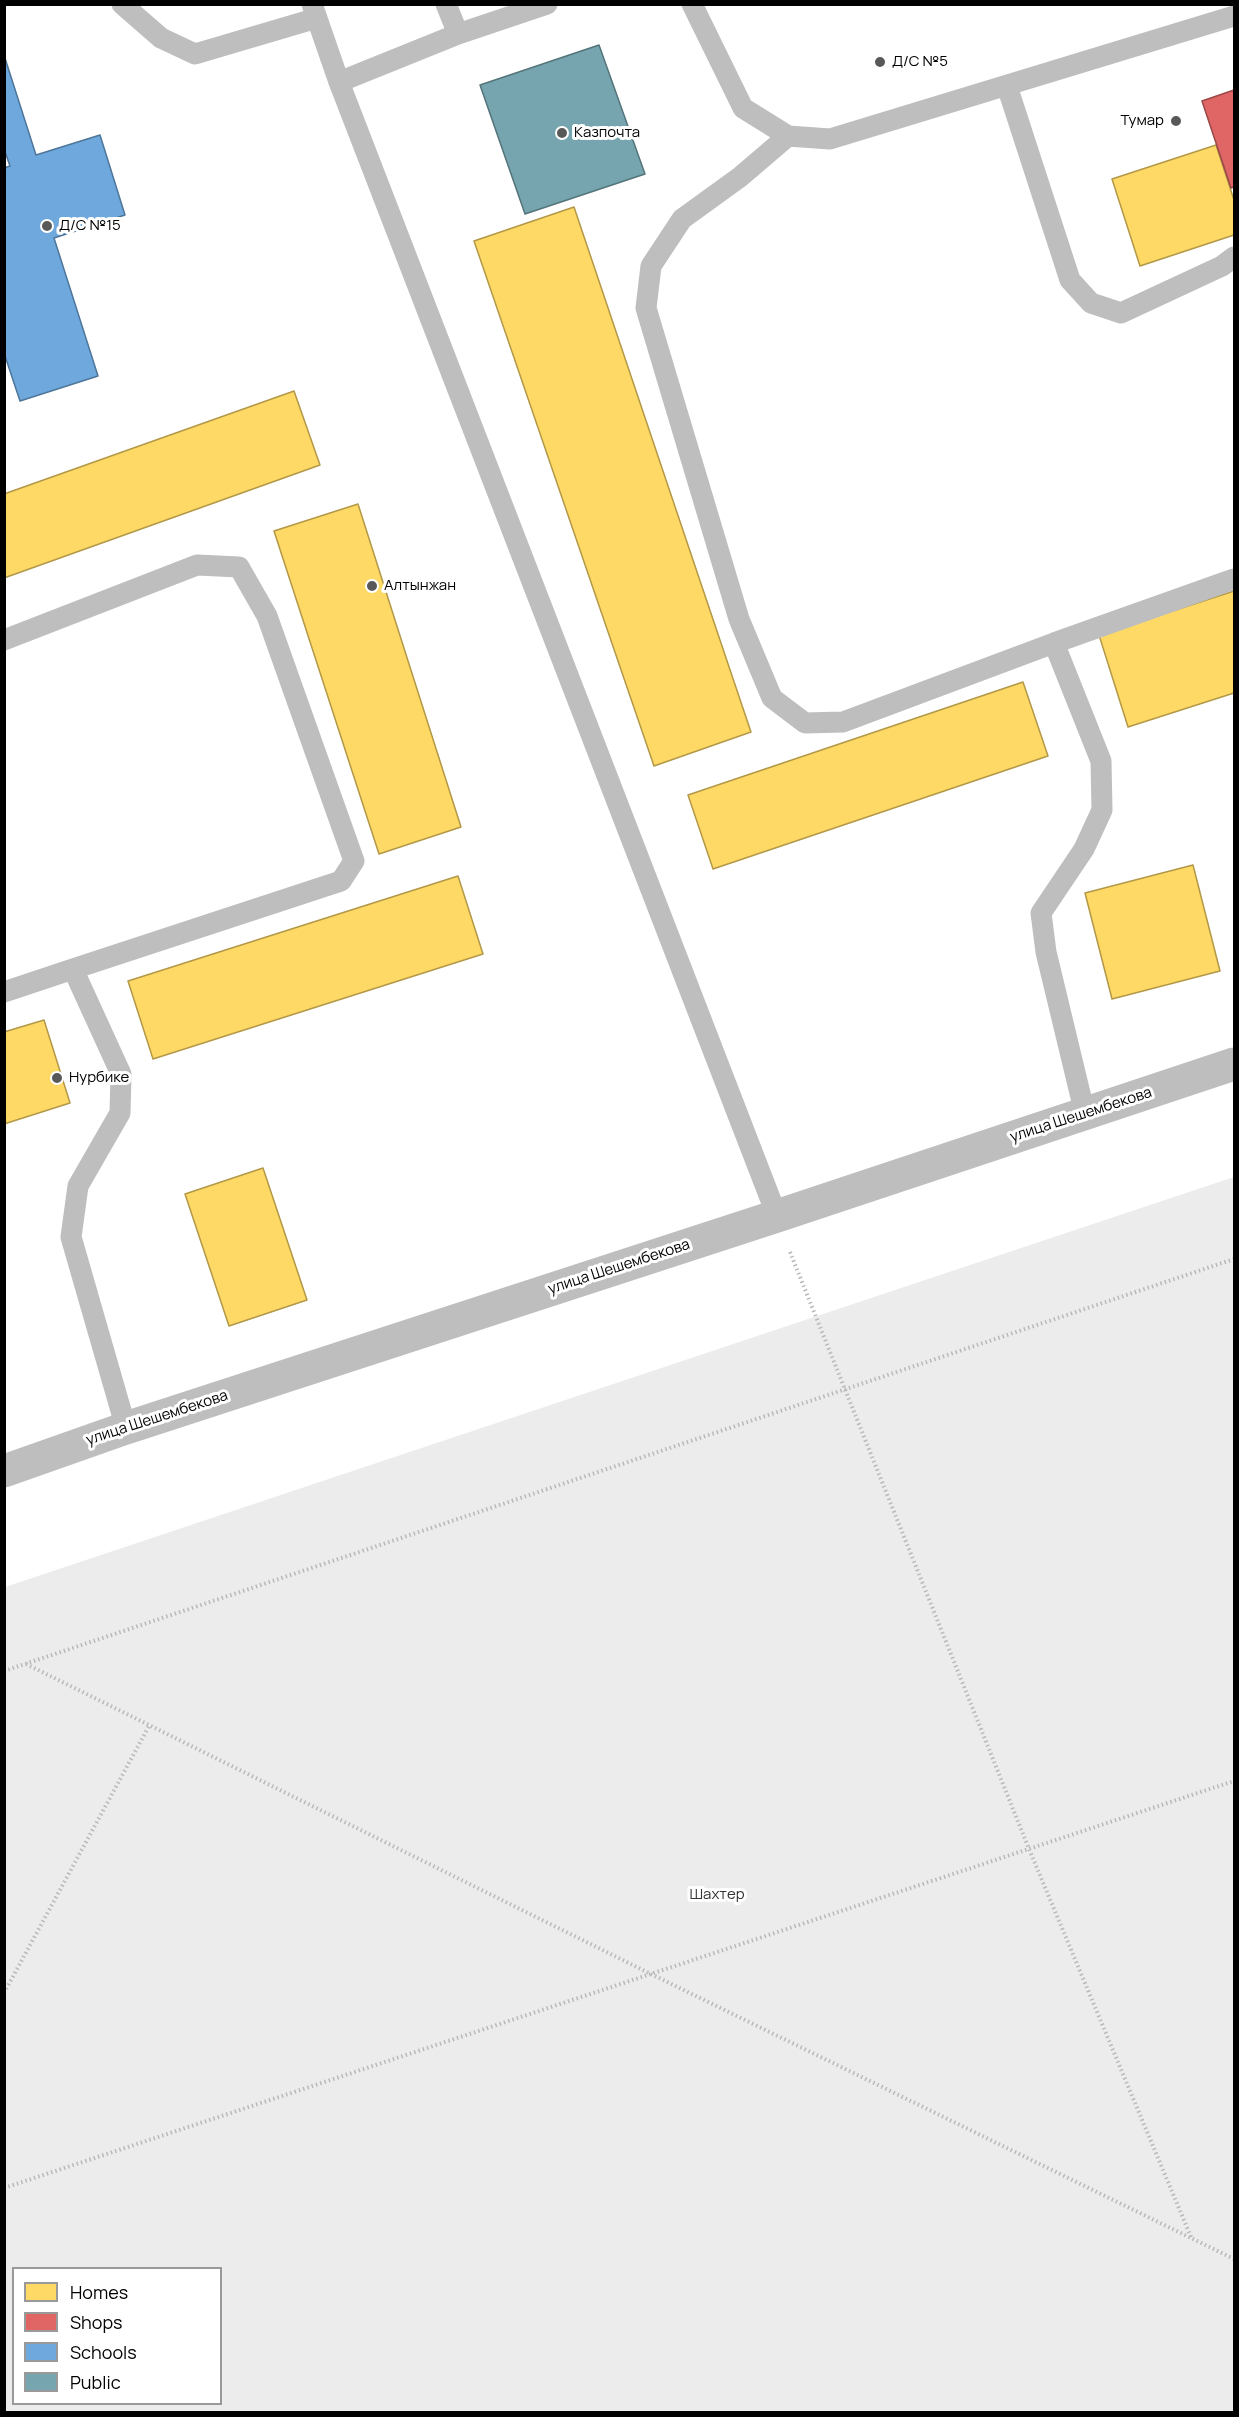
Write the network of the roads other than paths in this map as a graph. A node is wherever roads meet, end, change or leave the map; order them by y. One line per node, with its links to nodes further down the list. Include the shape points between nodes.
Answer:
1 (122, 4): 5 (lane, via 161,38 195,54)
2 (446, 4): 7 (lane)
3 (548, 4): 7 (lane)
4 (692, 4): 10 (lane, via 743,108)
5 (314, 11): 8 (lane)
6 (1234, 16): 9 (lane)
7 (458, 34): 8 (lane)
8 (339, 82): 19 (lane)
9 (1007, 86): 10 (lane, via 830,140); 11 (lane, via 1070,280 1091,303 1121,314)
10 (788, 136): 14 (lane, via 682,219 651,266 646,308 739,619 772,698 805,723 843,722)
11 (1234, 257)
12 (1234, 579): 14 (lane)
13 (4, 640): 15 (lane, via 197,565 240,567 267,616 354,861 341,881)
14 (1054, 643): 18 (lane, via 1101,760 1102,810 1084,849 1041,913 1046,952)
15 (73, 969): 16 (lane); 20 (lane, via 121,1074 120,1113 78,1186 71,1238)
16 (4, 992)
17 (1234, 1064): 18 (street, улица Шешембекова)
18 (1085, 1114): 19 (street, улица Шешембекова)
19 (777, 1216): 20 (street, улица Шешембекова)
20 (126, 1428): 21 (street, улица Шешембекова)
21 (4, 1471)

